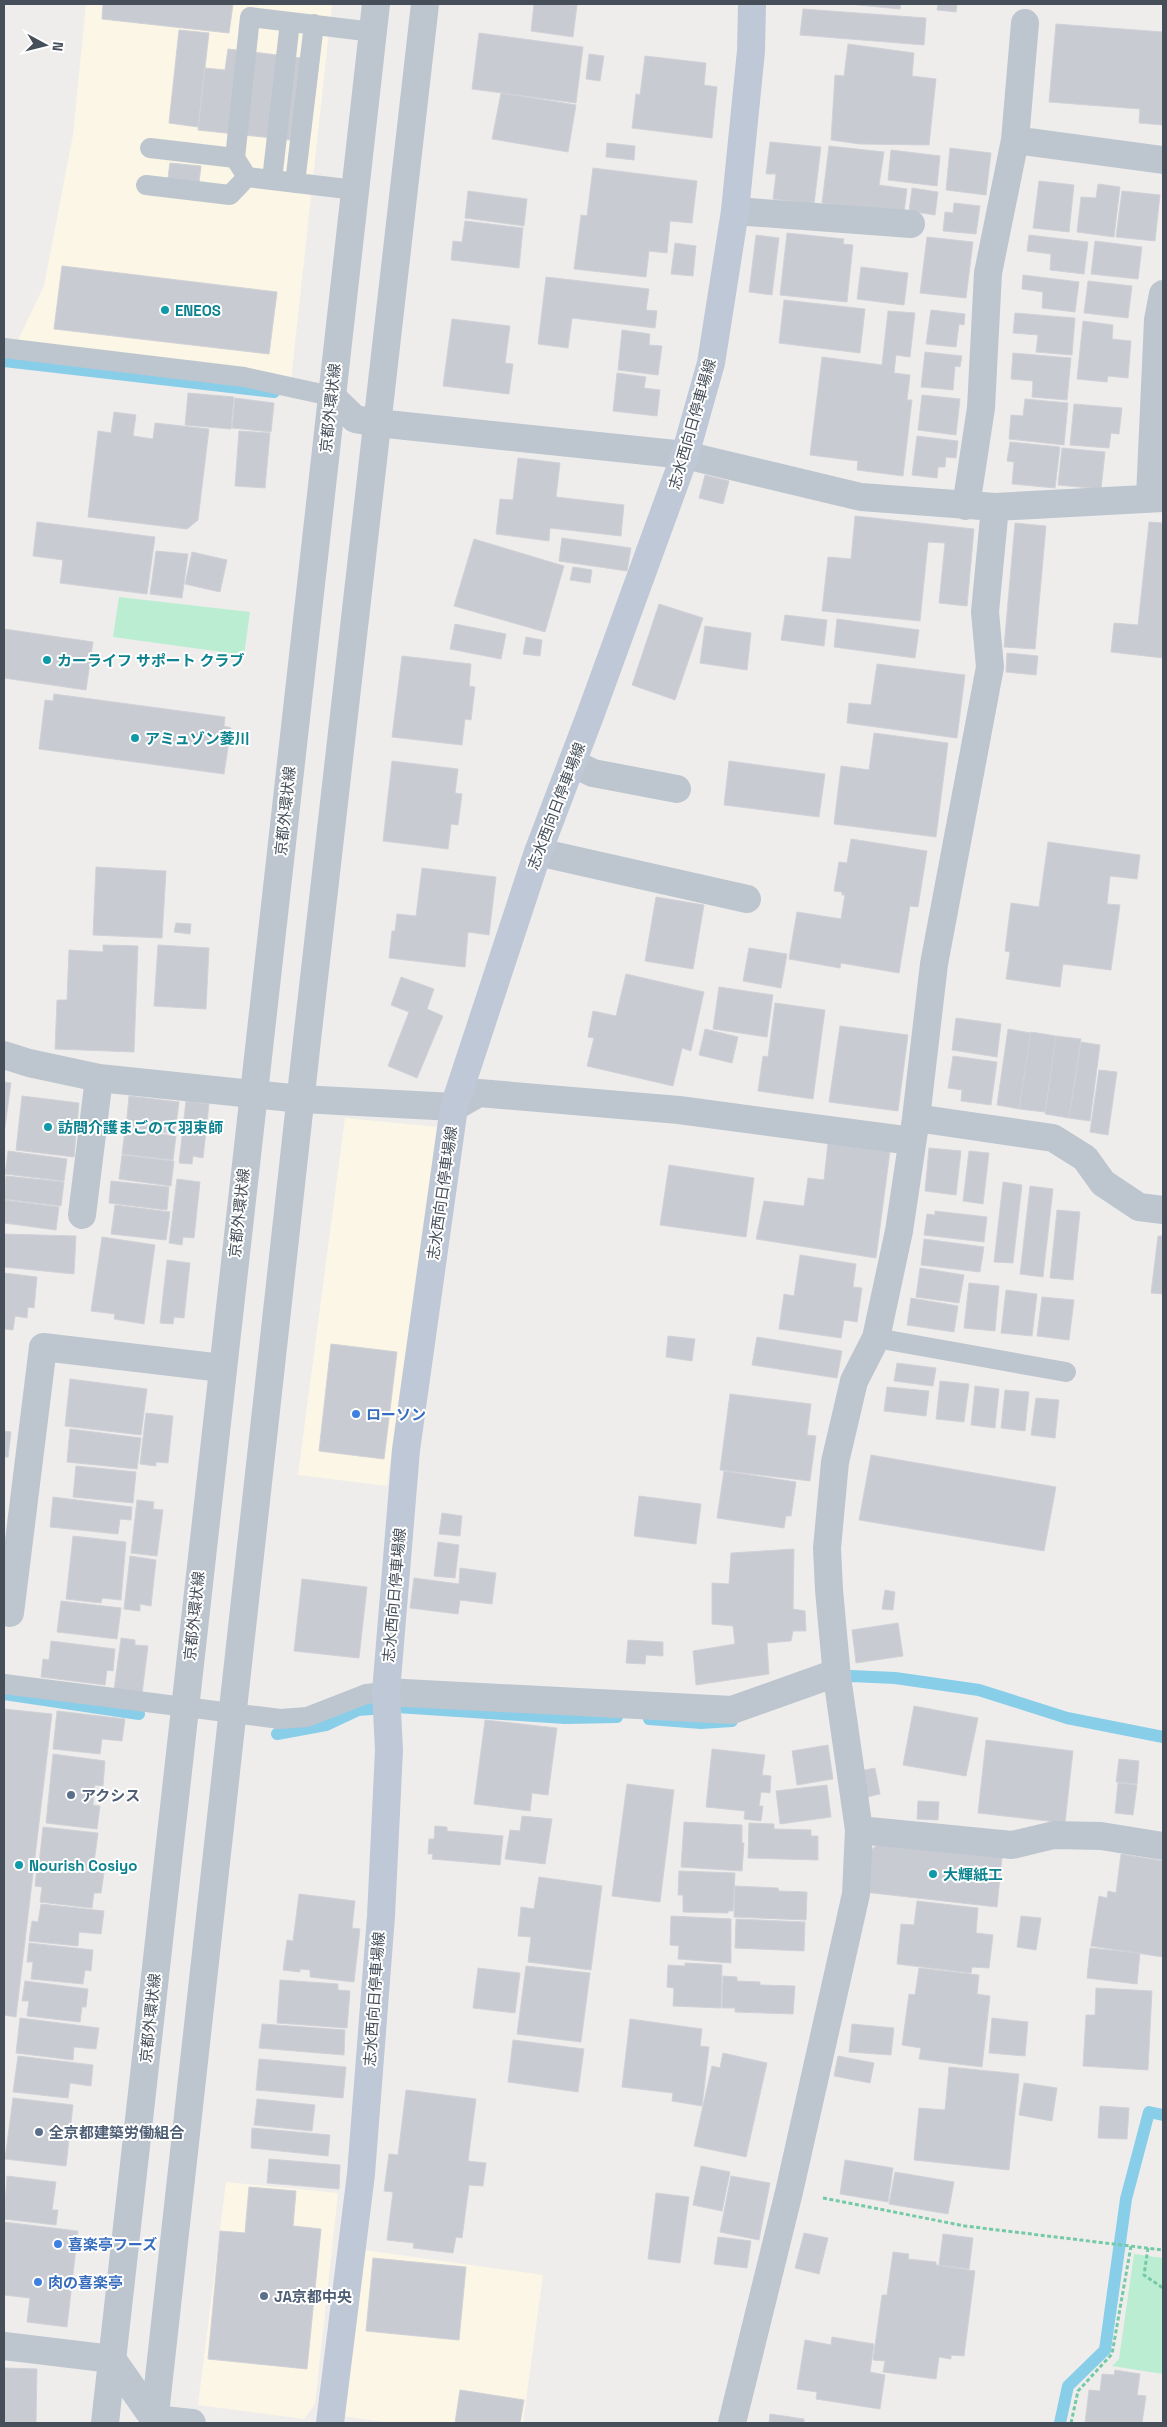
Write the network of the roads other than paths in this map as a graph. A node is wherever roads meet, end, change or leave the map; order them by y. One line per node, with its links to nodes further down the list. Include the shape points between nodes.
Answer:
1 (376, 4): 7 (street, 京都外環状線)
2 (425, 4): 22 (street)
3 (752, 4): 17 (main road, 志水西向日停車場線, via 752,51)
4 (290, 22): 6 (lane); 10 (lane, via 250,17); 13 (lane)
5 (1025, 23): 8 (street)
6 (314, 24): 7 (lane); 14 (lane)
7 (373, 32): 16 (street, 京都外環状線)
8 (1015, 140): 11 (street); 25 (street, via 988,273 981,408)
9 (150, 148): 10 (lane)
10 (235, 158): 12 (lane)
11 (1163, 160)
12 (247, 177): 13 (lane); 15 (lane, via 230,195)
13 (272, 180): 14 (lane)
14 (295, 183): 16 (lane)
15 (146, 186)
16 (355, 190): 21 (street, 京都外環状線)
17 (735, 211): 18 (street); 23 (main road, 志水西向日停車場線, via 711,363)
18 (911, 224)
19 (1163, 294): 24 (street, via 1158,320)
20 (4, 348): 21 (lane, via 244,377)
21 (331, 396): 22 (street, via 355,419); 33 (street, 京都外環状線)
22 (377, 423): 23 (street); 34 (street)
23 (685, 456): 25 (street, via 860,498); 27 (main road, 志水西向日停車場線)
24 (1157, 497): 26 (street)
25 (966, 506): 26 (street)
26 (995, 507): 36 (street, via 985,612 990,667 934,964)
27 (572, 763): 28 (street, via 593,773); 29 (main road, 志水西向日停車場線)
28 (677, 789)
29 (538, 852): 30 (street); 35 (main road, 志水西向日停車場線)
30 (747, 899)
31 (4, 1054): 32 (street, via 29,1063)
32 (99, 1078): 33 (street); 38 (street)
33 (252, 1092): 34 (street); 40 (street, 京都外環状線)
34 (301, 1098): 35 (street); 48 (street)
35 (454, 1107): 36 (street, via 479,1093); 46 (main road, 志水西向日停車場線, via 406,1450)
36 (914, 1130): 37 (street, via 1053,1138 1085,1158 1103,1183 1138,1207); 39 (street, via 899,1231)
37 (1163, 1210)
38 (82, 1215)
39 (876, 1338): 41 (lane); 44 (street, via 854,1381 835,1462 827,1548)
40 (222, 1368): 42 (street, via 43,1347); 47 (street, 京都外環状線)
41 (1066, 1372)
42 (14, 1501): 43 (street)
43 (10, 1614)
44 (838, 1683): 46 (street, via 732,1710); 49 (street)
45 (4, 1684): 47 (lane)
46 (386, 1701): 48 (lane, via 366,1694 307,1717 280,1720); 56 (main road, 志水西向日停車場線, via 389,1750 381,1916 361,2174)
47 (184, 1706): 48 (lane); 52 (street, 京都外環状線)
48 (233, 1713): 53 (street)
49 (859, 1830): 50 (street, via 1012,1845 1054,1835 1101,1836); 57 (street, via 856,1894 789,2192)
50 (1163, 1846)
51 (4, 2346): 52 (street)
52 (112, 2359): 53 (street); 54 (street, 京都外環状線)
53 (154, 2421): 55 (street)
54 (105, 2423)
55 (192, 2423)
56 (330, 2423)
57 (732, 2423)

